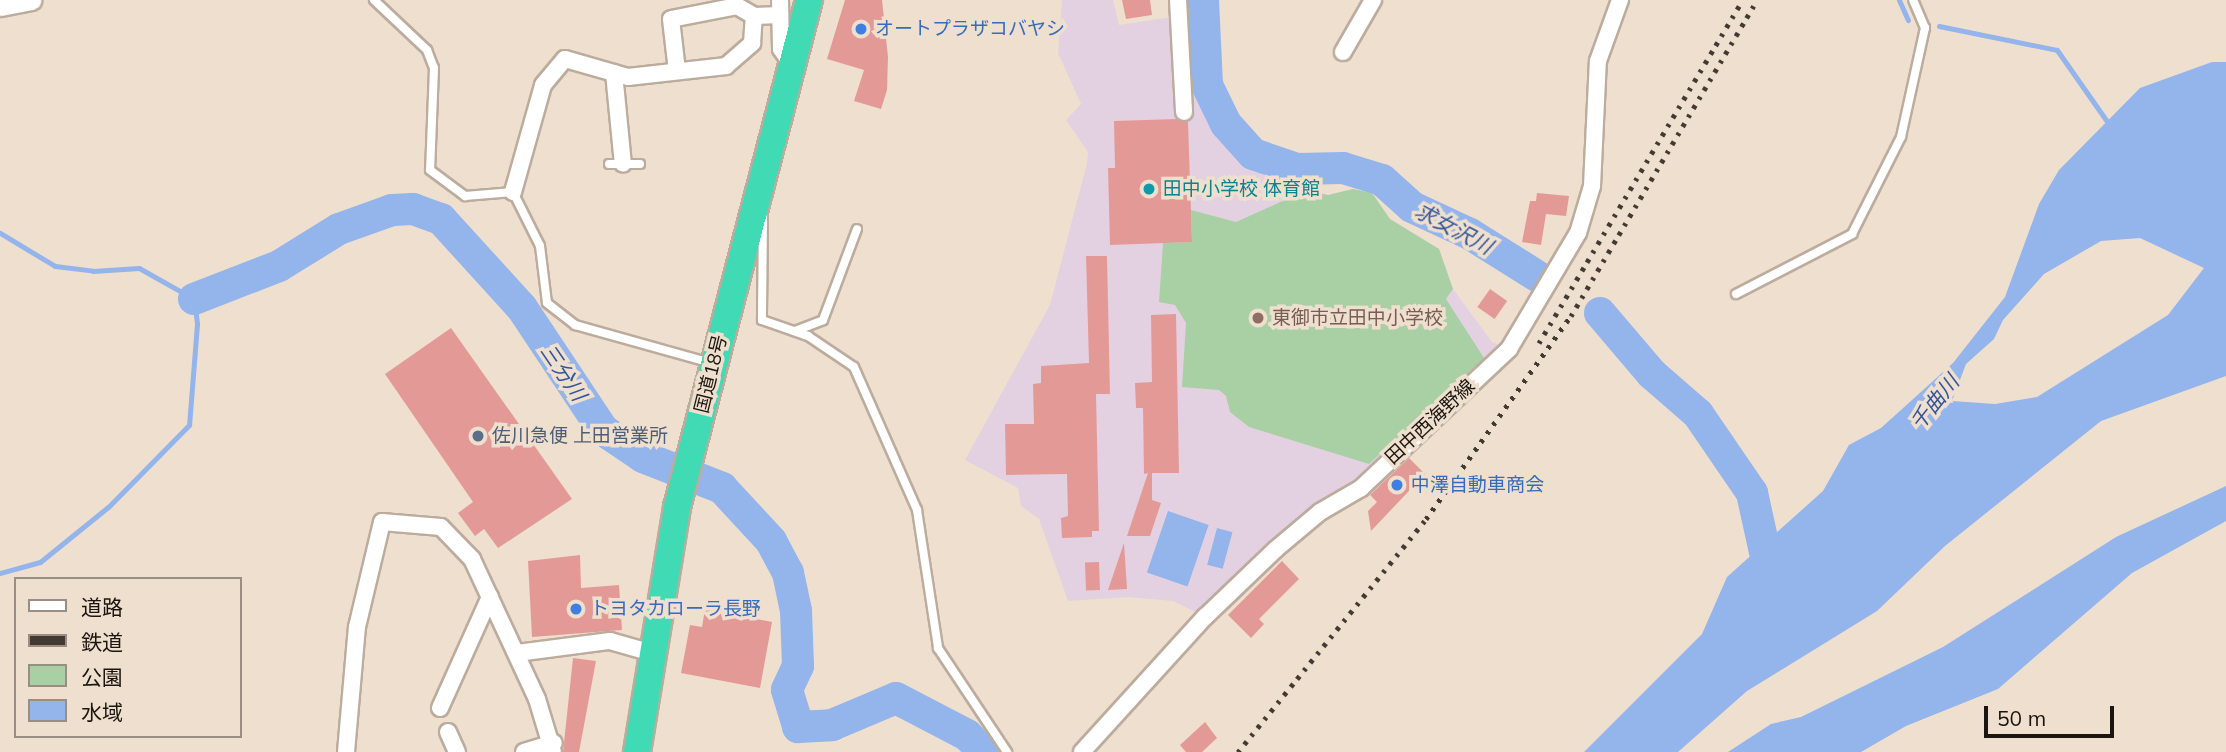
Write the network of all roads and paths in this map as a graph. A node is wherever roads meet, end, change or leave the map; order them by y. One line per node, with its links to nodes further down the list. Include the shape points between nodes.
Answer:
1 (31, 0): 8 (street)
2 (374, 0): 18 (lane, via 427,50 434,68 430,170 465,196)
3 (809, 0): 12 (highway, 国道18号)
4 (1178, 0): 15 (street)
5 (1373, 0): 11 (street)
6 (1620, 0): 35 (street, 田中西海野線, via 1598,61 1592,186 1578,233 1509,349 1361,488 1320,512 1276,549 1205,617)
7 (1913, 0): 21 (lane, via 1925,29 1901,137 1852,234)
8 (0, 6)
9 (780, 7): 10 (street); 12 (street, via 781,49)
10 (754, 16): 13 (street, via 752,43 726,66); 13 (street, via 737,6 671,19)
11 (1343, 51)
12 (791, 63): 19 (highway, 国道18号)
13 (677, 71): 14 (street, via 628,77)
14 (614, 73): 16 (street); 18 (street, via 565,59 552,69 543,85)
15 (1184, 112)
16 (616, 164): 17 (lane)
17 (640, 164)
18 (513, 192): 23 (lane, via 540,246 547,303 575,325)
19 (756, 199): 22 (lane, via 764,220 762,320); 23 (highway, 国道18号)
20 (858, 229): 22 (lane, via 823,320)
21 (1735, 294)
22 (795, 331): 34 (lane, via 854,367 872,402 917,510 938,648)
23 (714, 363): 26 (highway, 国道18号, via 677,507)
24 (490, 597): 25 (street); 27 (street); 30 (street, via 472,559 441,527 382,522 357,627)
25 (517, 653): 26 (street, via 610,641); 29 (street)
26 (652, 653): 33 (highway, 国道18号)
27 (440, 708)
28 (448, 732): 31 (street)
29 (553, 748): 32 (street)
30 (346, 752)
31 (457, 752)
32 (524, 752)
33 (637, 752)
34 (1007, 752)
35 (1082, 752)

